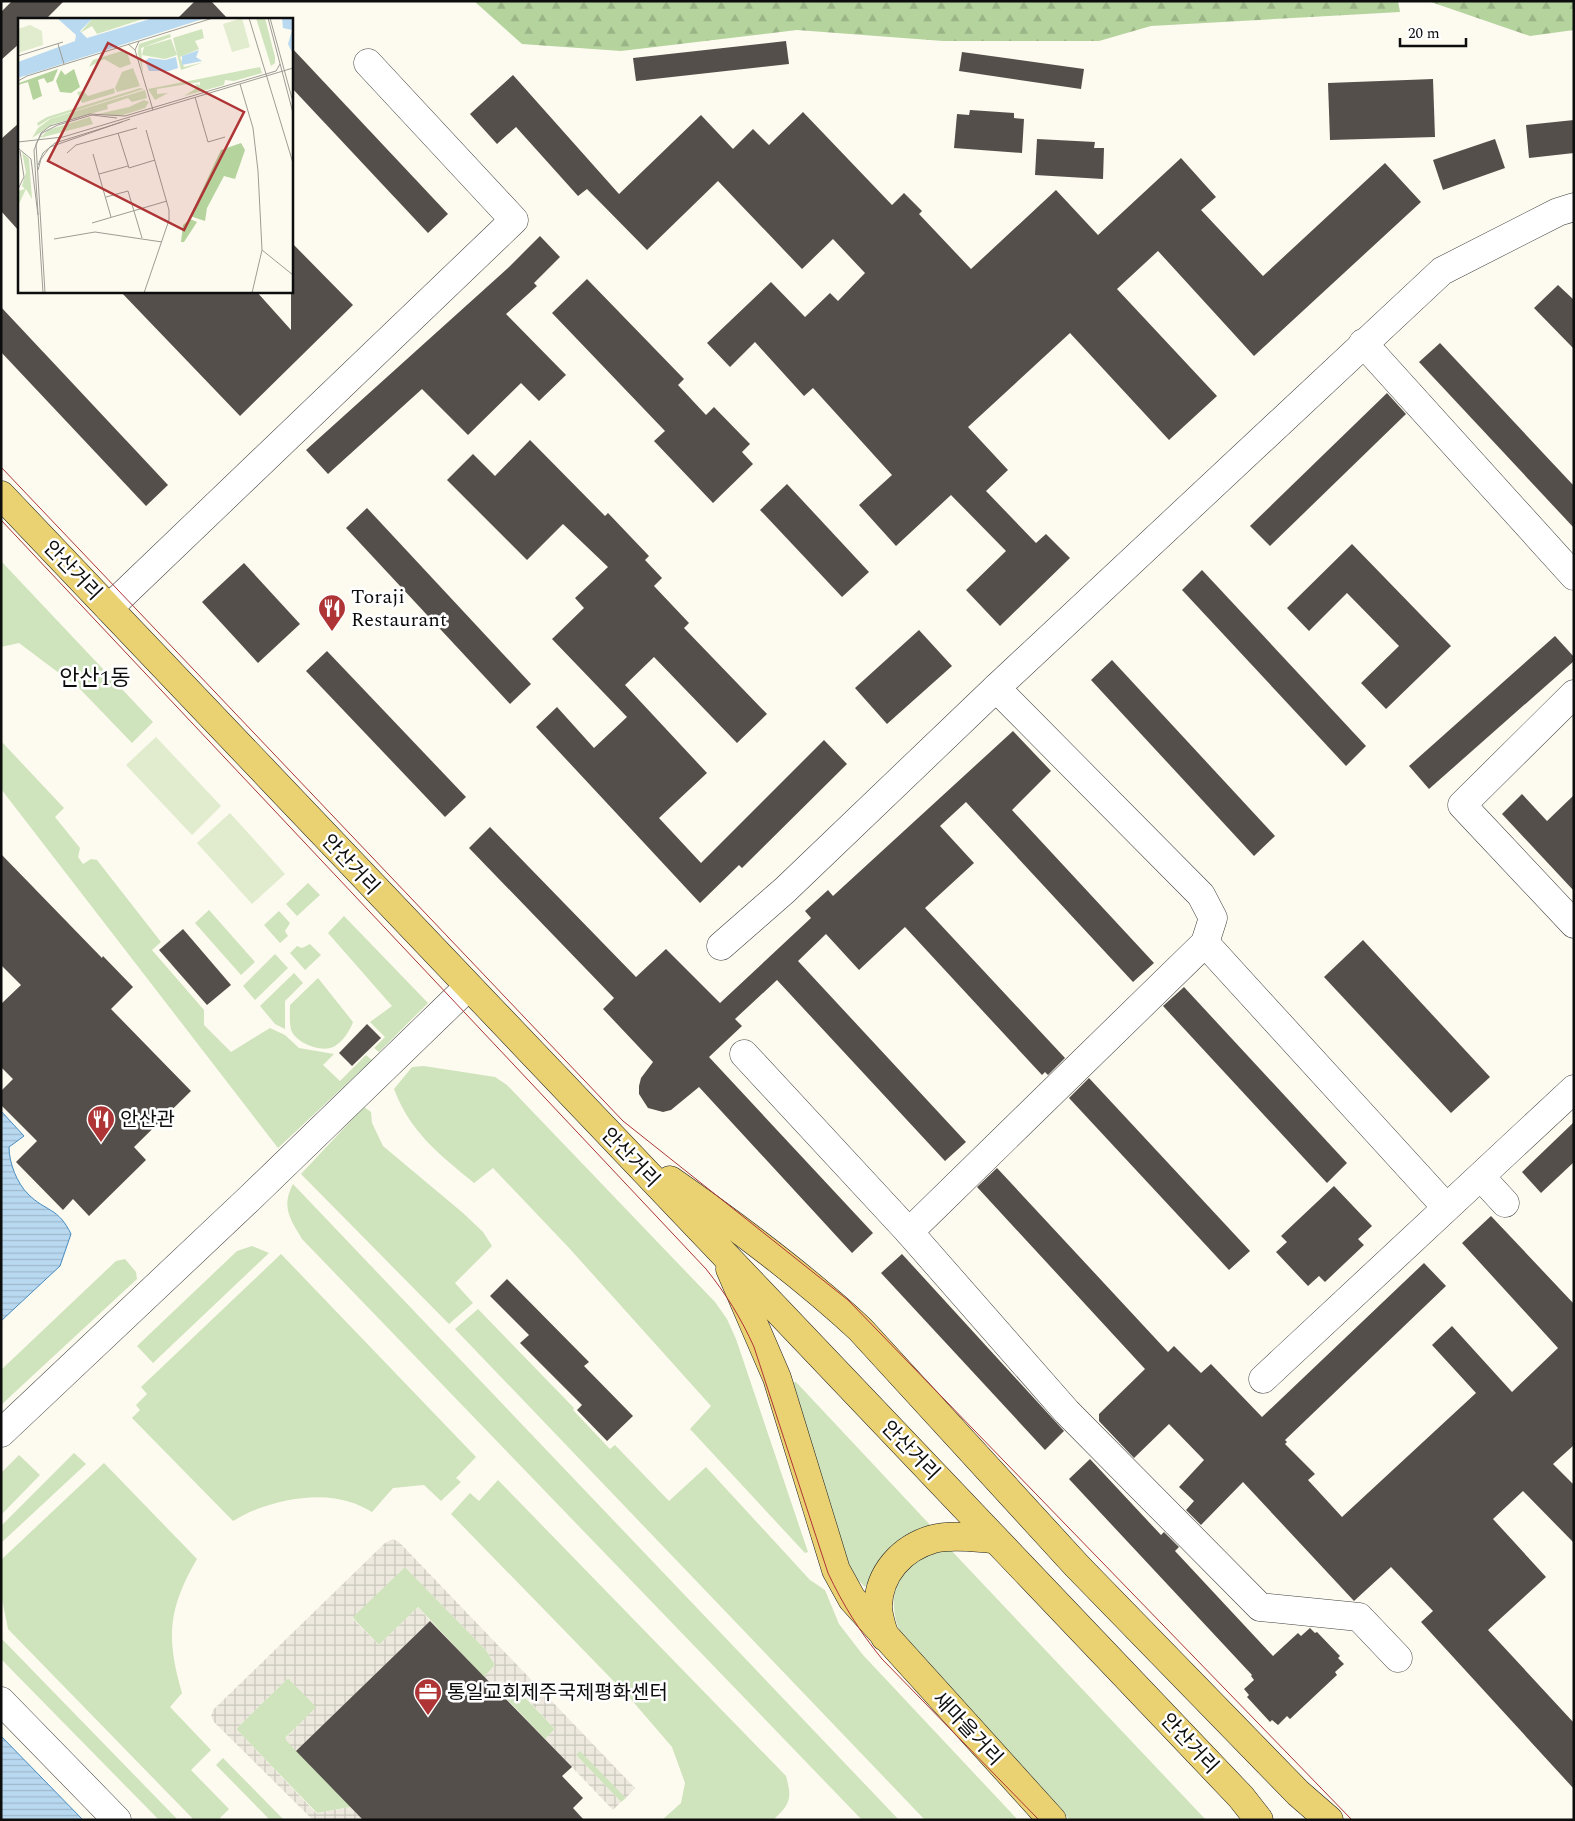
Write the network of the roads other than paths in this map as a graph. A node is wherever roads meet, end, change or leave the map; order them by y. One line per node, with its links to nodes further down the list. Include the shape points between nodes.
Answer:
1 (368, 63): 6 (street, via 514,220)
2 (1574, 208): 3 (street, via 1558,212 1442,271)
3 (1363, 343): 5 (street); 7 (street)
4 (1, 495): 6 (main road, 안산거리)
5 (1574, 576)
6 (109, 608): 12 (main road, 안산거리)
7 (996, 688): 10 (street, via 1201,895 1213,918); 11 (street, via 785,890)
8 (1574, 694): 9 (street, via 1462,805)
9 (1574, 924)
10 (1205, 943): 18 (street); 19 (street)
11 (721, 946)
12 (468, 987): 15 (main road, 안산거리); 22 (street)
13 (744, 1054): 19 (street)
14 (1574, 1089): 16 (street)
15 (617, 1143): 20 (main road, 안산거리); 30 (main road, via 715,1211 823,1295 860,1329 1077,1566 1298,1793)
16 (1481, 1176): 17 (street); 18 (street)
17 (1505, 1203)
18 (1446, 1207): 21 (street)
19 (909, 1232): 25 (street, via 1067,1412 1260,1607 1359,1617)
20 (724, 1254): 23 (main road, 안산거리); 24 (main road, 새마을거리, via 777,1378 836,1570 852,1599)
21 (1263, 1379)
22 (1, 1433)
23 (996, 1539): 24 (main road, via 933,1539 894,1562 882,1582 878,1608); 29 (main road, 안산거리)
24 (884, 1637): 28 (main road, 새마을거리)
25 (1398, 1658)
26 (1, 1701): 27 (street)
27 (117, 1820)
28 (1052, 1820)
29 (1260, 1820)
30 (1329, 1820)

